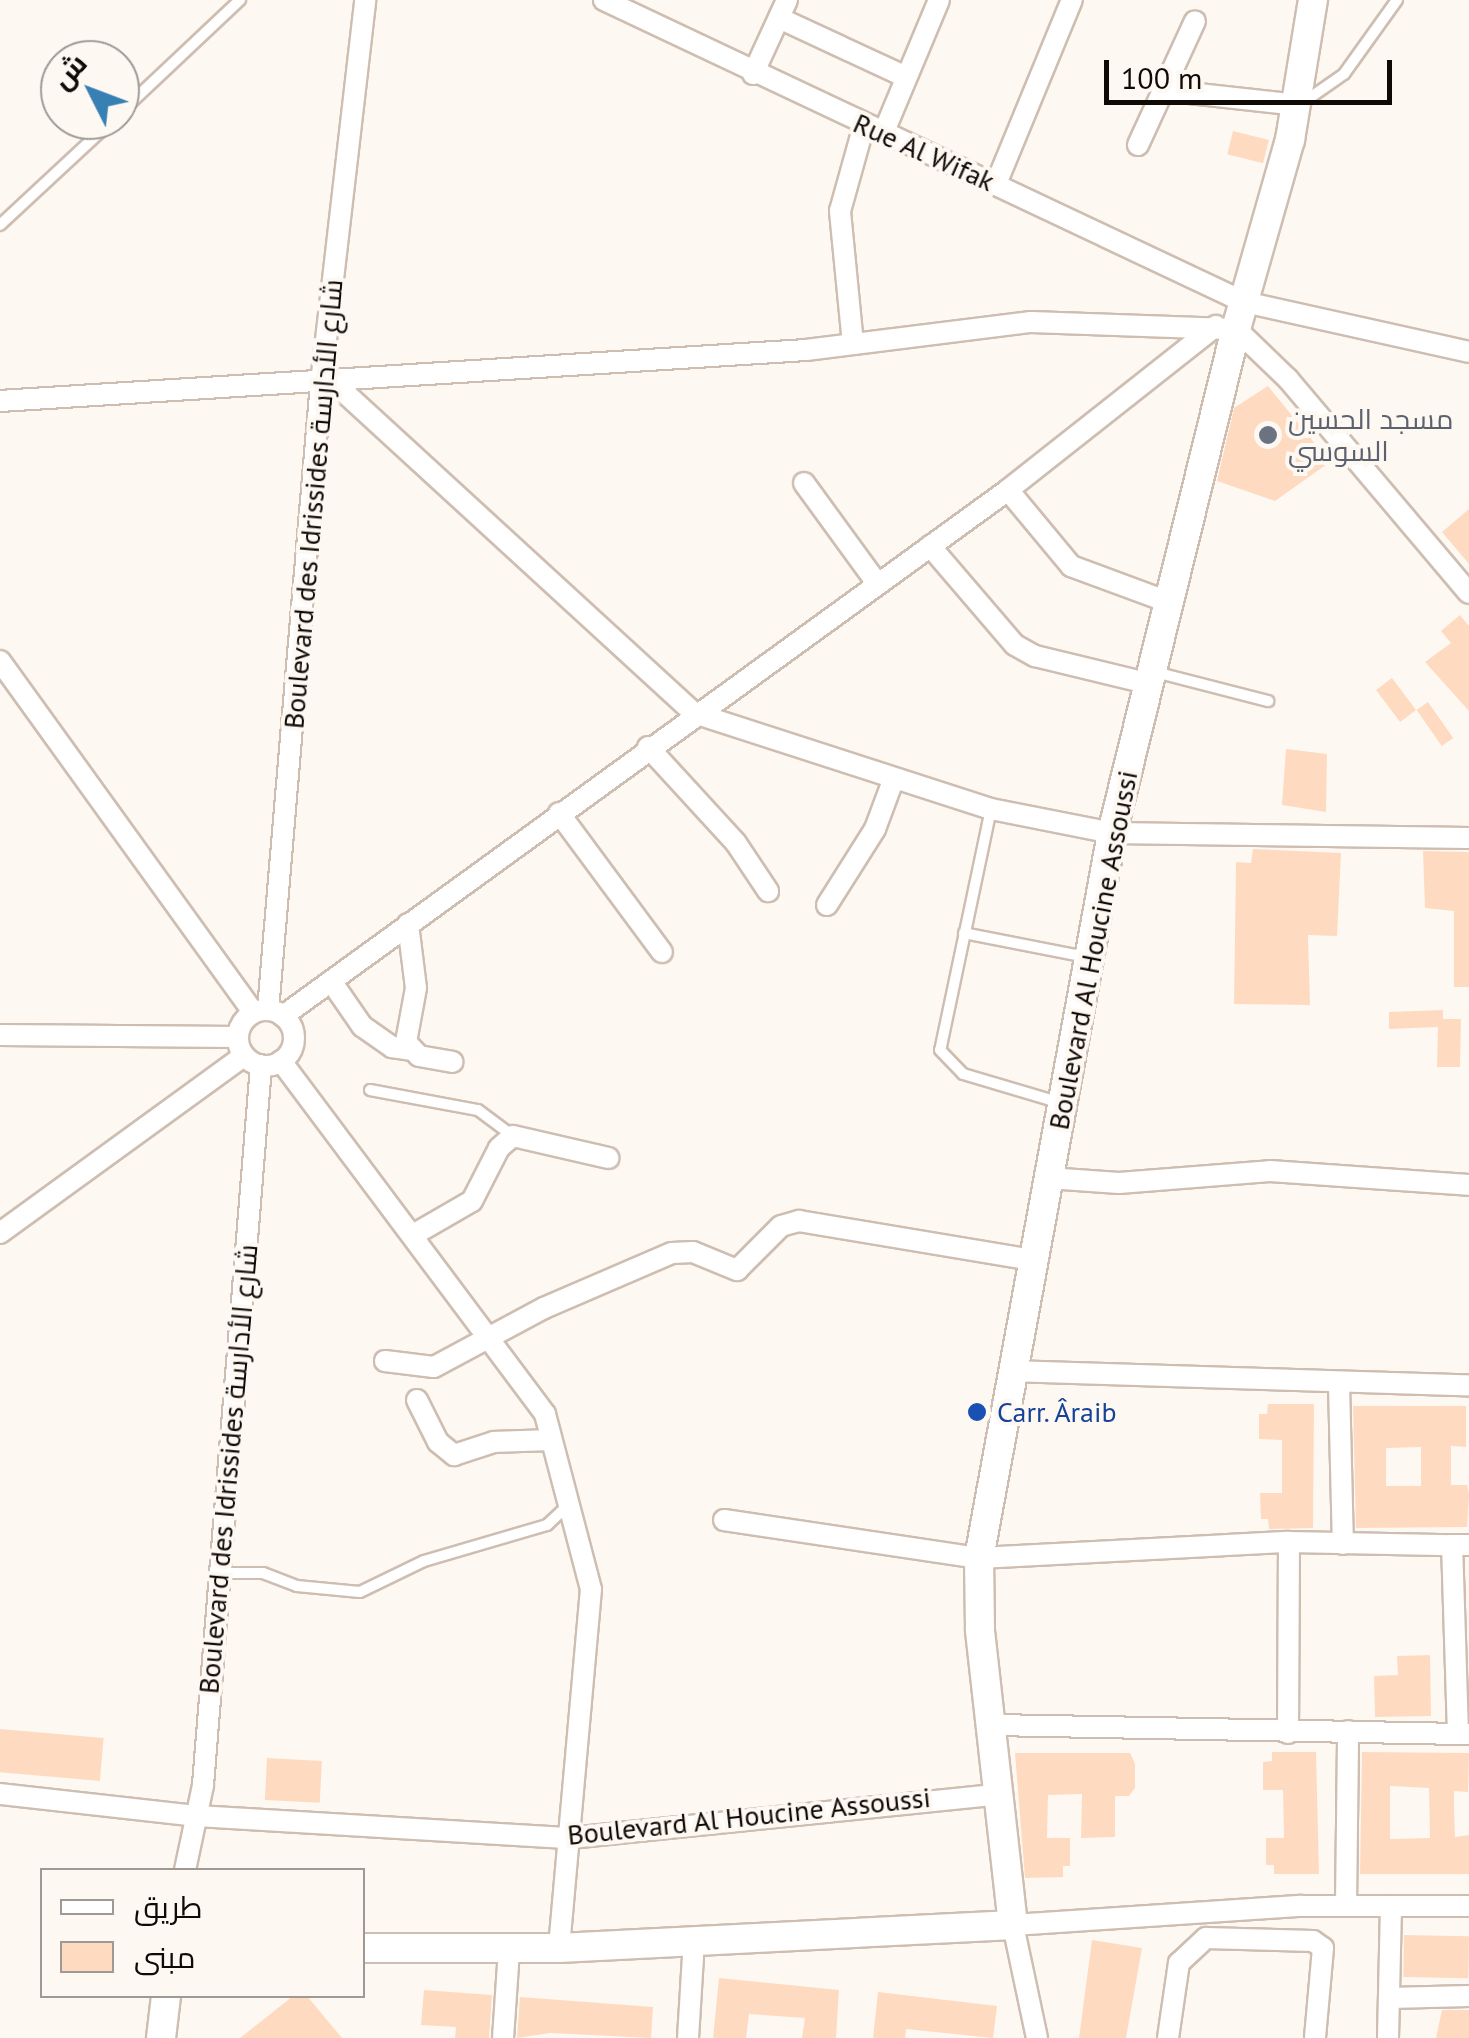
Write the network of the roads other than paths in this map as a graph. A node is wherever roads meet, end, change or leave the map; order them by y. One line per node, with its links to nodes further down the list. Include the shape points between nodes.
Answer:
1 (240, 0): 13 (lane)
2 (365, 0): 23 (street, Boulevard des Idrissides شارع الأدارسة)
3 (604, 0): 10 (street, Rue Al Wifak)
4 (939, 0): 11 (street)
5 (1072, 0): 18 (street)
6 (1313, 0): 14 (street, Boulevard Al Houcine Assoussi)
7 (1397, 0): 14 (lane, via 1344,74)
8 (783, 9): 10 (street); 11 (street)
9 (1195, 21): 12 (street)
10 (753, 74): 15 (street, Rue Al Wifak)
11 (904, 76): 15 (street)
12 (1162, 90): 14 (street); 17 (street)
13 (140, 94)
14 (1298, 106): 20 (street, Boulevard Al Houcine Assoussi)
15 (874, 130): 18 (street, Rue Al Wifak); 21 (street, via 840,211)
16 (91, 140): 19 (lane)
17 (1138, 145)
18 (996, 184): 20 (street, Rue Al Wifak)
19 (0, 225)
20 (1232, 319): 21 (street, via 1068,320); 22 (street); 26 (street); 29 (street, Rue Al Wifak); 30 (street, Boulevard Al Houcine Assoussi)
21 (852, 344): 23 (street)
22 (1469, 352)
23 (328, 384): 24 (street); 34 (street); 48 (street, Boulevard des Idrissides شارع الأدارسة)
24 (0, 401)
25 (804, 483): 28 (street)
26 (1008, 490): 27 (street); 30 (street, via 1071,566)
27 (930, 546): 28 (street); 32 (street, via 1015,645 1035,656)
28 (876, 584): 34 (street)
29 (1469, 593)
30 (1171, 603): 32 (street, Boulevard Al Houcine Assoussi)
31 (0, 661): 48 (street)
32 (1153, 678): 33 (lane); 39 (street, Boulevard Al Houcine Assoussi)
33 (1268, 701)
34 (694, 713): 35 (street); 36 (street)
35 (648, 747): 38 (street); 41 (street, via 736,843)
36 (894, 778): 37 (street); 42 (street, via 875,829)
37 (991, 809): 39 (street); 44 (lane)
38 (559, 812): 43 (street); 45 (street)
39 (1112, 833): 40 (street); 46 (street, Boulevard Al Houcine Assoussi)
40 (1469, 838)
41 (768, 891)
42 (827, 904)
43 (408, 924): 47 (street); 50 (street, via 416,965 407,1022)
44 (964, 933): 46 (lane); 54 (lane, via 940,1050 963,1074)
45 (662, 952)
46 (1091, 958): 54 (street, Boulevard Al Houcine Assoussi)
47 (331, 980): 48 (street); 50 (street, via 362,1026 392,1047)
48 (268, 1013): 51 (street); 51 (street, Boulevard des Idrissides شارع الأدارسة, via 293,1044)
49 (0, 1035): 51 (street)
50 (412, 1050): 52 (street)
51 (256, 1055): 59 (street); 60 (street); 75 (street, Boulevard des Idrissides شارع الأدارسة)
52 (452, 1062)
53 (370, 1090): 55 (lane, via 478,1110)
54 (1062, 1103): 57 (street, Boulevard Al Houcine Assoussi)
55 (513, 1136): 56 (street); 60 (street, via 499,1148 472,1201)
56 (608, 1158)
57 (1048, 1178): 58 (street, via 1119,1183 1270,1171); 61 (street, Boulevard Al Houcine Assoussi)
58 (1469, 1185)
59 (0, 1233)
60 (414, 1235): 62 (street)
61 (1031, 1260): 62 (street, via 799,1220 781,1226 737,1270 682,1250); 64 (street, Boulevard Al Houcine Assoussi)
62 (489, 1334): 63 (street, via 434,1366); 68 (street, via 535,1395)
63 (385, 1361)
64 (1012, 1371): 65 (street); 74 (street, Boulevard Al Houcine Assoussi)
65 (1339, 1384): 66 (street); 72 (street)
66 (1469, 1385)
67 (417, 1400): 68 (street, via 438,1442 454,1455 494,1442)
68 (550, 1440): 69 (street)
69 (568, 1500): 75 (lane, via 562,1516 547,1525 424,1560 360,1592 296,1586 263,1573); 83 (street, via 591,1589)
70 (724, 1520): 74 (street)
71 (1289, 1542): 72 (street); 74 (street); 78 (street)
72 (1343, 1544): 73 (street)
73 (1461, 1545): 79 (street)
74 (979, 1558): 76 (street, Boulevard Al Houcine Assoussi)
75 (220, 1573): 82 (street, Boulevard des Idrissides شارع الأدارسة)
76 (993, 1725): 78 (street); 81 (street, Boulevard Al Houcine Assoussi)
77 (1348, 1731): 78 (street); 79 (street); 85 (street)
78 (1288, 1733)
79 (1464, 1734)
80 (0, 1794): 82 (street, Boulevard Al Houcine Assoussi)
81 (1002, 1794): 83 (street, Boulevard Al Houcine Assoussi); 88 (street, Boulevard Al Houcine Assoussi)
82 (197, 1816): 83 (street, Boulevard Al Houcine Assoussi); 84 (street, Boulevard des Idrissides شارع الأدارسة)
83 (570, 1838): 91 (street)
84 (185, 1868)
85 (1346, 1905): 86 (street); 88 (street)
86 (1391, 1906): 87 (street); 95 (street)
87 (1469, 1906)
88 (1013, 1925): 89 (street); 99 (street)
89 (694, 1941): 91 (street); 98 (street)
90 (365, 1948): 92 (street)
91 (559, 1948): 92 (street)
92 (509, 1949): 97 (street)
93 (1469, 1996): 95 (street)
94 (166, 1998): 96 (street)
95 (1390, 1998): 102 (street)
96 (161, 2038)
97 (503, 2038)
98 (688, 2038)
99 (1038, 2038)
100 (1168, 2038): 101 (street, via 1179,1962 1206,1938 1313,1941 1323,1948)
101 (1315, 2038)
102 (1388, 2038)

